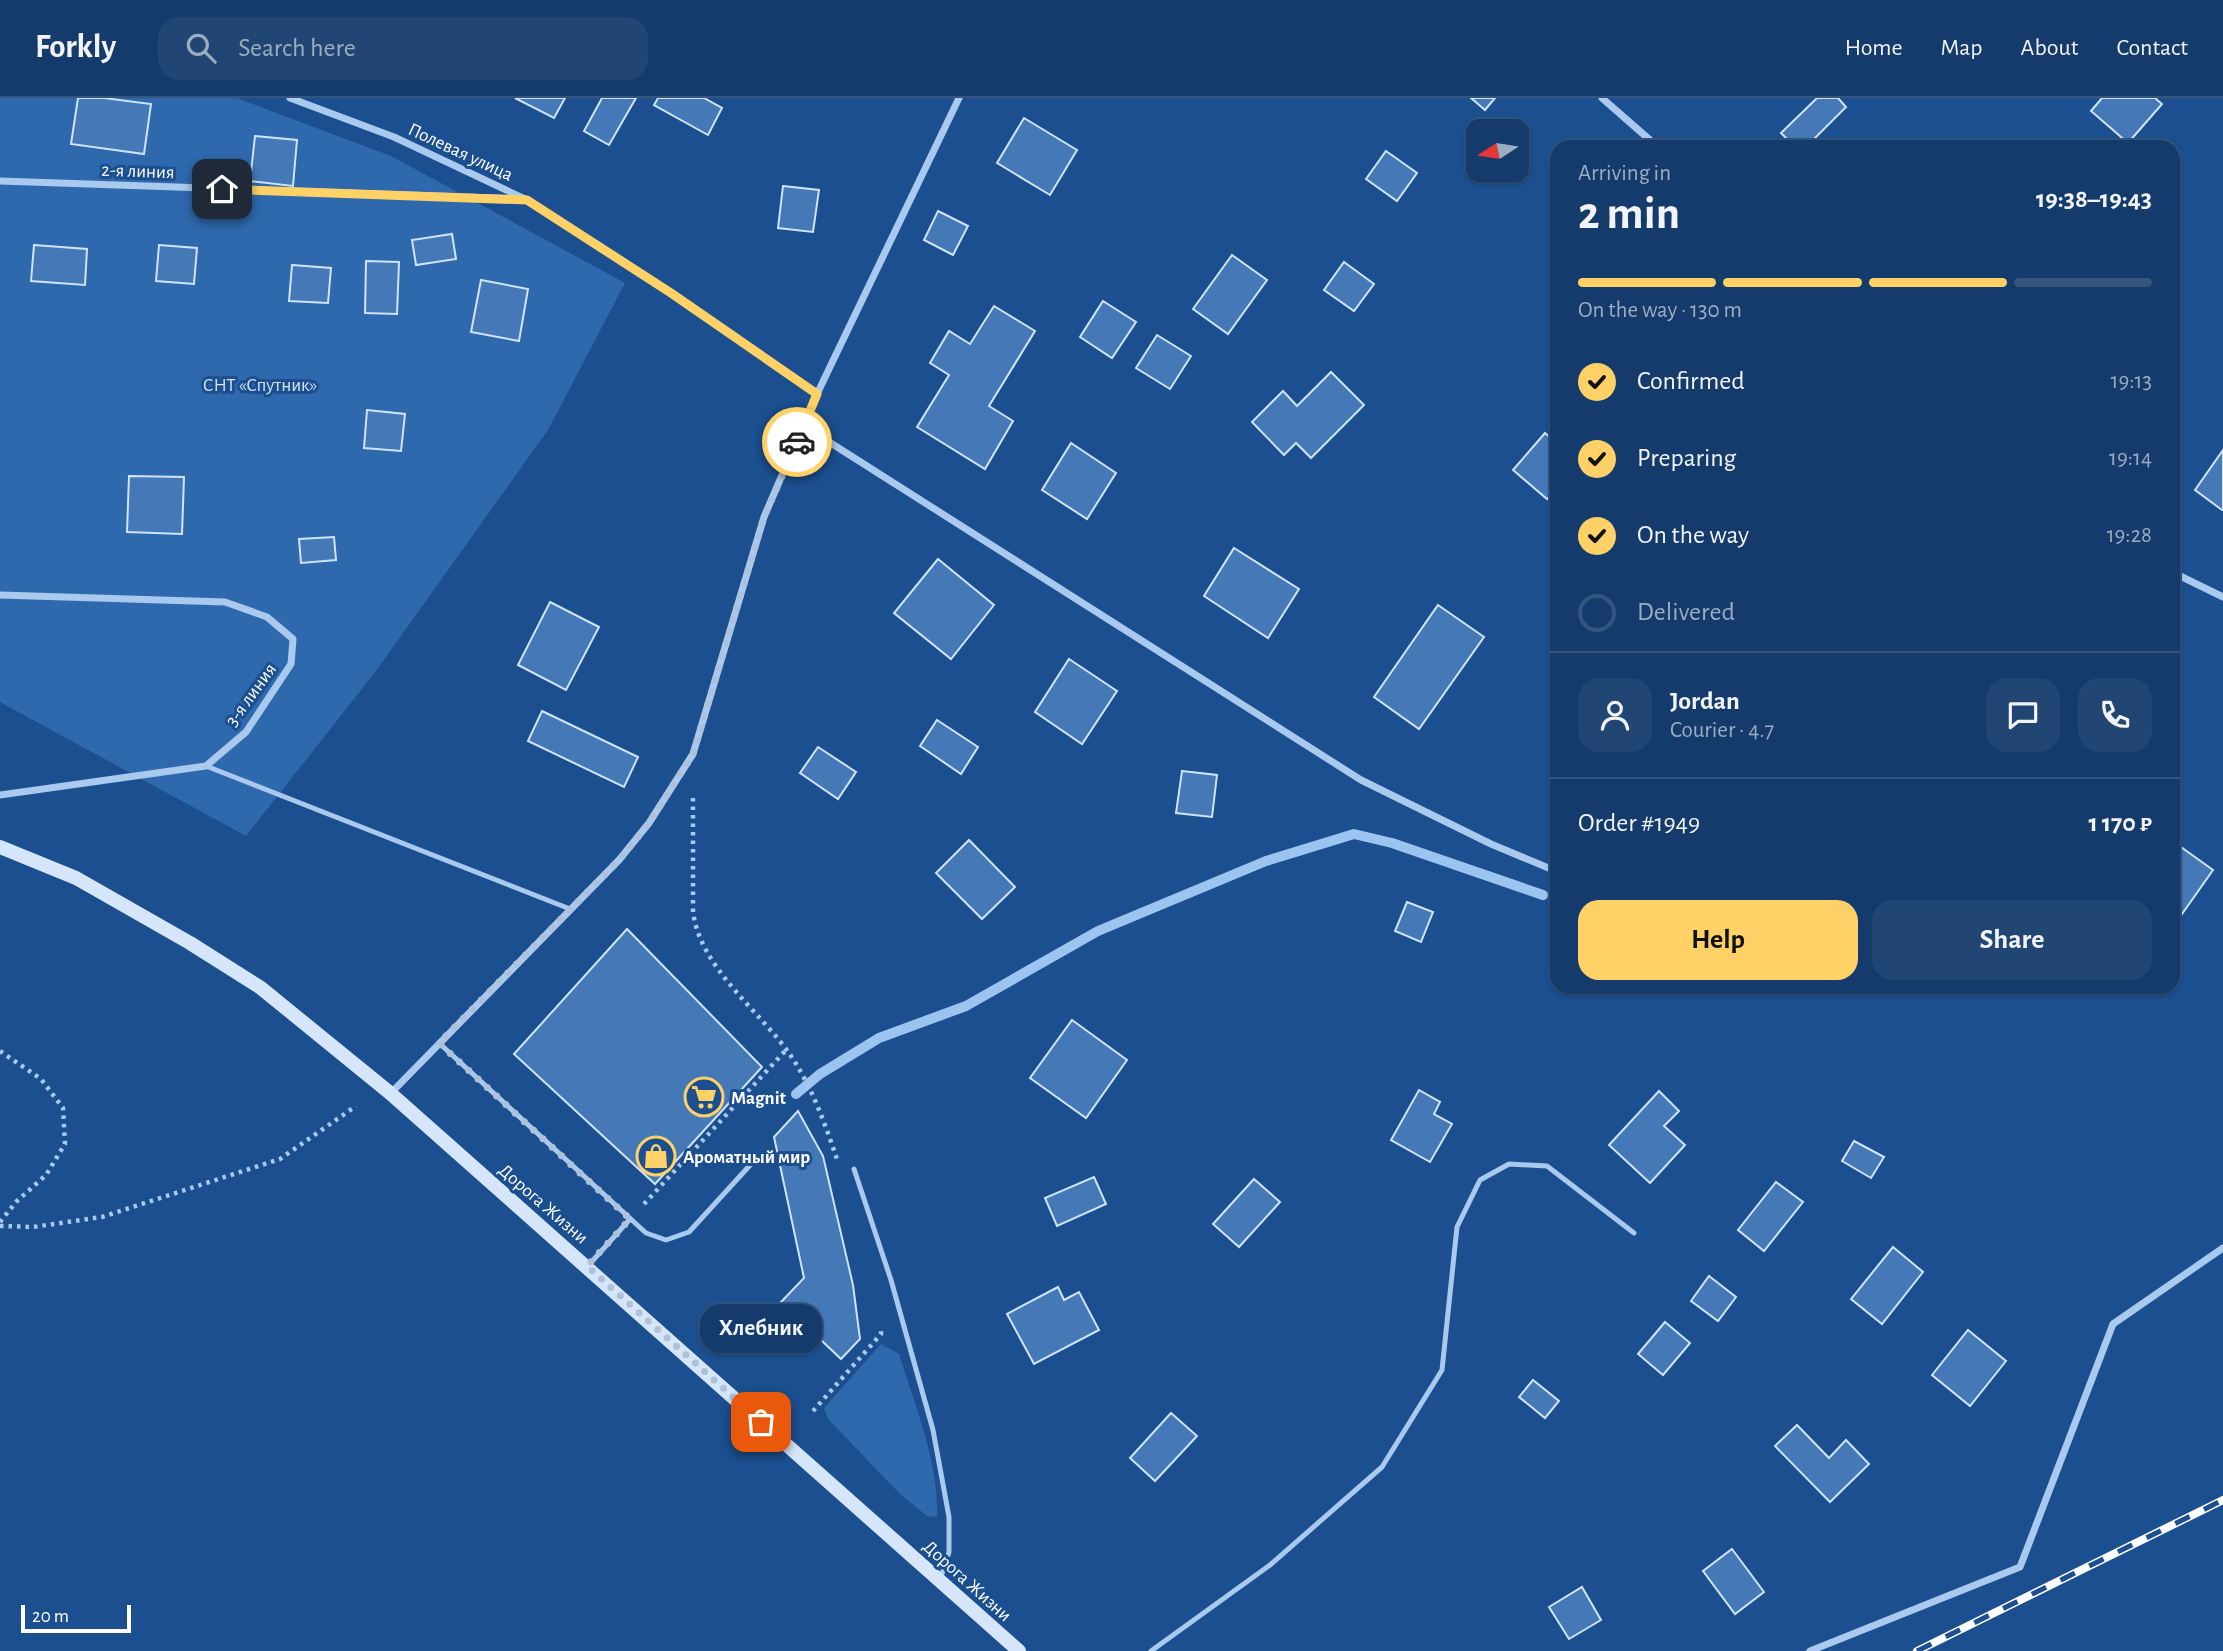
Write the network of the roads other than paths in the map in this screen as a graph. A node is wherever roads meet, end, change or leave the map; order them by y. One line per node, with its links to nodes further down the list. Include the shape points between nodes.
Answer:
1 (290, 98): 6 (street, Полевая улица, via 394,137)
2 (959, 98): 7 (street)
3 (1602, 98): 4 (street)
4 (1650, 140)
5 (0, 181): 6 (street, 2-я линия)
6 (527, 200): 7 (street, Полевая улица)
7 (817, 394): 8 (street)
8 (804, 426): 15 (street, via 1361,780); 16 (street, via 764,517 693,754 649,823)
9 (2180, 576): 11 (street)
10 (0, 595): 12 (street, 3-я линия, via 225,602 267,617 293,639 291,664 246,732)
11 (2223, 597)
12 (206, 766): 13 (street); 16 (lane)
13 (0, 795)
14 (0, 846): 18 (main road, Дорога Жизни, via 76,878 190,943 261,988)
15 (1550, 869)
16 (570, 909): 17 (street)
17 (439, 1043): 18 (street); 21 (lane)
18 (390, 1093): 24 (main road, Дорога Жизни)
19 (752, 1163): 21 (lane, via 689,1232 666,1240 646,1233)
20 (855, 1169): 25 (lane, via 933,1430 949,1517 949,1552)
21 (630, 1219): 24 (lane)
22 (1634, 1233): 27 (lane, via 1546,1166 1510,1164 1480,1180 1457,1227 1442,1370 1382,1467 1270,1565)
23 (2223, 1248): 28 (street, via 2113,1324 2020,1567)
24 (587, 1266): 25 (main road, Дорога Жизни)
25 (940, 1580): 26 (main road, Дорога Жизни)
26 (1019, 1651)
27 (1151, 1651)
28 (1810, 1651)

